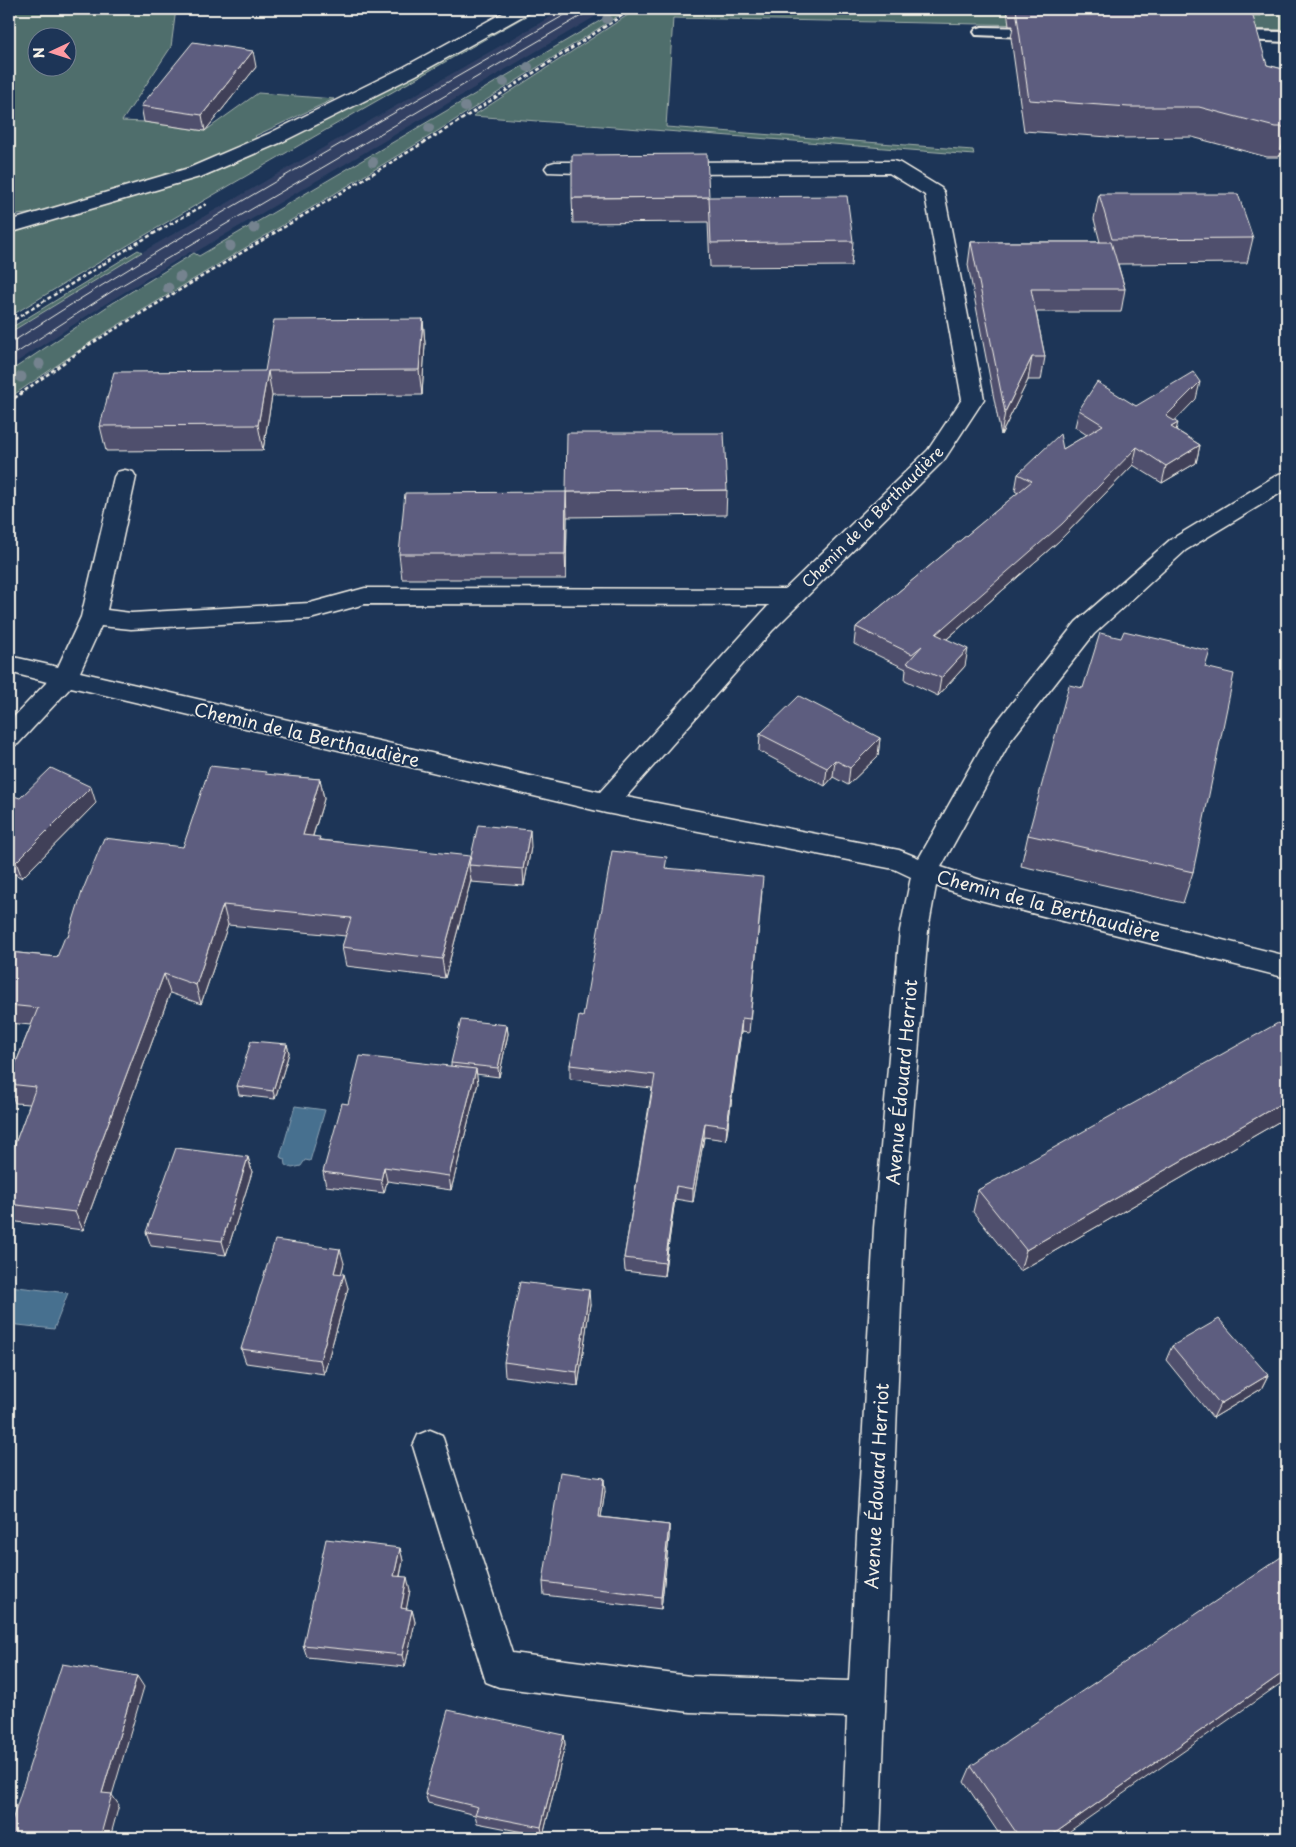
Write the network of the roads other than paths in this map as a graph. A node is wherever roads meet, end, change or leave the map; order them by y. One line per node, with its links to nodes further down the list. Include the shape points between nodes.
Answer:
1 (522, 9): 7 (street, via 410,72 275,138 196,172)
2 (982, 32): 3 (lane)
3 (1061, 33)
4 (1208, 36): 5 (lane)
5 (1287, 37)
6 (556, 168): 10 (street, Chemin de la Berthaudière, via 894,167 934,192 973,399 936,455)
7 (9, 227)
8 (125, 477): 11 (street)
9 (1287, 479): 16 (street, Avenue Édouard Herriot, via 1178,545 1085,628 1001,734)
10 (792, 597): 11 (street, via 365,596 310,611 131,621); 15 (street, Chemin de la Berthaudière, via 763,625)
11 (93, 617): 13 (street)
12 (9, 664): 13 (street, Chemin de la Berthaudière)
13 (65, 678): 14 (street); 15 (street, Chemin de la Berthaudière)
14 (9, 738)
15 (606, 803): 16 (street, Chemin de la Berthaudière, via 899,860)
16 (925, 872): 17 (street, Chemin de la Berthaudière, via 980,890); 19 (street, Avenue Édouard Herriot, via 914,930 889,1228)
17 (1287, 967)
18 (430, 1446): 19 (street, via 499,1669 690,1694)
19 (866, 1700): 20 (street, Avenue Édouard Herriot)
20 (861, 1838)

